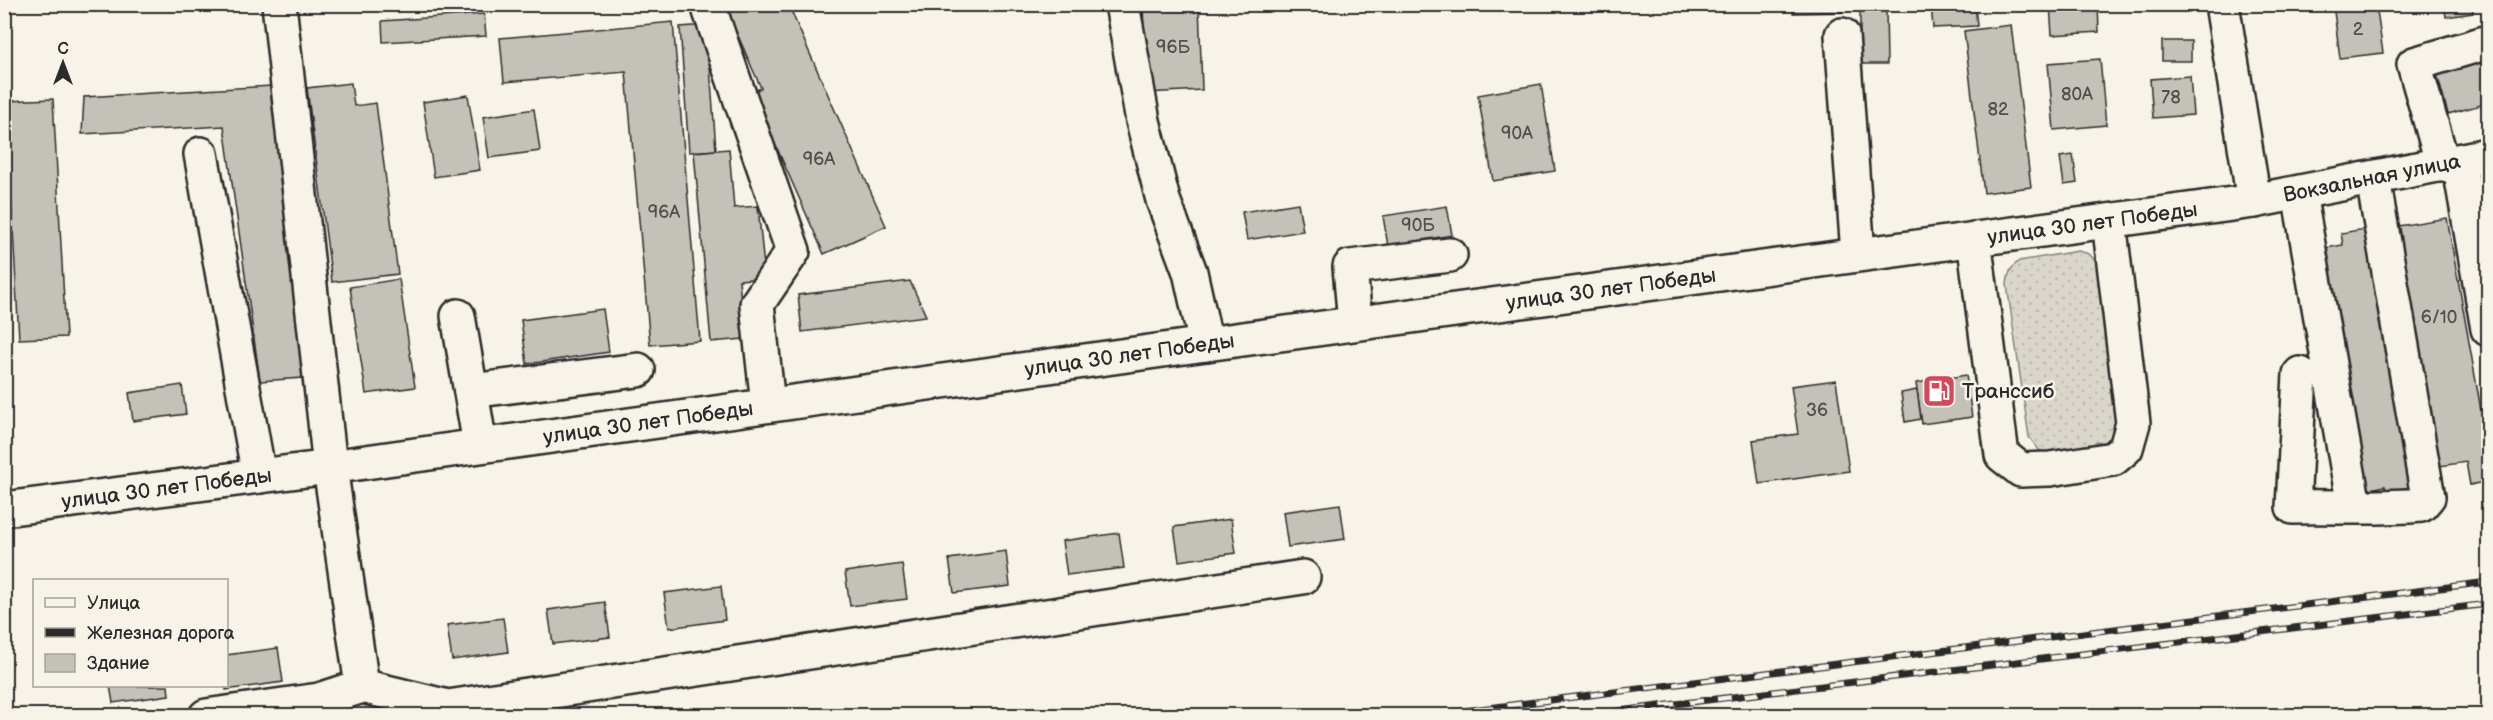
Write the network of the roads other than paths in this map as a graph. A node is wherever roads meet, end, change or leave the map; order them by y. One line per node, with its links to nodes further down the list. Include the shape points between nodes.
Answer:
1 (279, 4): 25 (main road)
2 (1122, 4): 19 (main road, via 1143,121 1163,200 1190,272)
3 (2222, 4): 11 (main road)
4 (710, 11): 23 (main road, via 793,251 757,304)
5 (1842, 35): 14 (main road)
6 (2488, 42): 8 (main road, via 2414,63)
7 (201, 154): 26 (main road)
8 (2464, 161): 9 (main road, Вокзальная улица); 18 (main road)
9 (2373, 179): 10 (main road, Вокзальная улица); 27 (main road, via 2428,497 2421,505)
10 (2300, 193): 11 (main road, Вокзальная улица); 27 (main road)
11 (2254, 201): 12 (main road, улица 30 лет Победы)
12 (2109, 221): 13 (main road, улица 30 лет Победы); 13 (main road, via 2133,423 2126,448 2113,459 2049,469 2021,470 2002,455)
13 (1974, 238): 14 (main road, улица 30 лет Победы)
14 (1858, 254): 17 (main road, улица 30 лет Победы)
15 (1450, 255): 17 (main road, via 1350,267)
16 (458, 316): 22 (main road)
17 (1355, 323): 19 (main road, улица 30 лет Победы)
18 (2488, 329)
19 (1206, 344): 23 (main road, улица 30 лет Победы)
20 (638, 370): 22 (main road)
21 (2300, 375): 27 (main road, via 2293,507)
22 (471, 391): 24 (main road)
23 (768, 405): 24 (main road, улица 30 лет Победы)
24 (480, 445): 25 (main road, улица 30 лет Победы)
25 (330, 467): 26 (main road, улица 30 лет Победы); 30 (main road)
26 (259, 476): 28 (main road, улица 30 лет Победы)
27 (2354, 506)
28 (4, 509)
29 (1303, 577): 30 (main road, via 448,707)
30 (362, 686): 31 (main road, via 320,700)
31 (206, 716)

